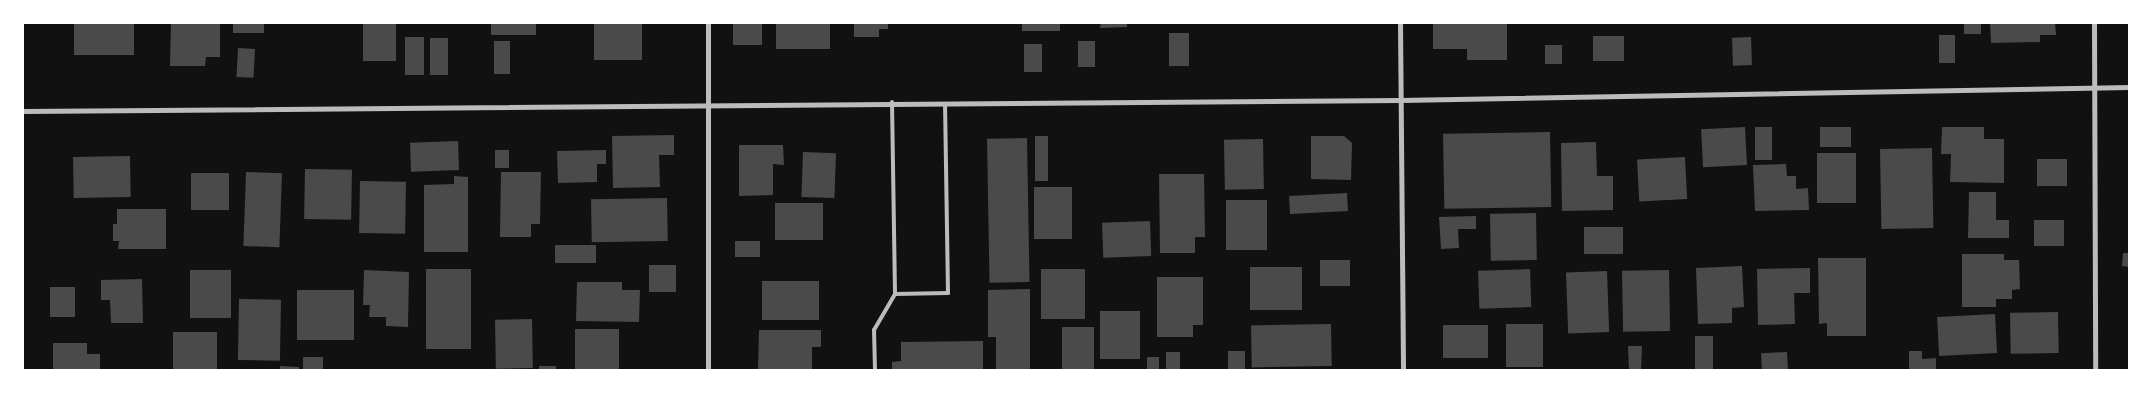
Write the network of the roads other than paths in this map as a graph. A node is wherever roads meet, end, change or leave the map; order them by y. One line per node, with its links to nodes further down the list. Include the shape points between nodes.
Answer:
1 (708, 22): 9 (street)
2 (1400, 22): 6 (street)
3 (2094, 22): 4 (street)
4 (2095, 87): 5 (street); 6 (street); 15 (street)
5 (2130, 87)
6 (1400, 100): 8 (street); 14 (street)
7 (892, 102): 8 (street); 9 (street); 11 (lane)
8 (944, 104): 11 (lane, via 948,293)
9 (709, 106): 10 (street); 12 (street)
10 (22, 111)
11 (895, 294): 13 (lane, via 874,330)
12 (708, 370)
13 (875, 370)
14 (1403, 370)
15 (2096, 370)

